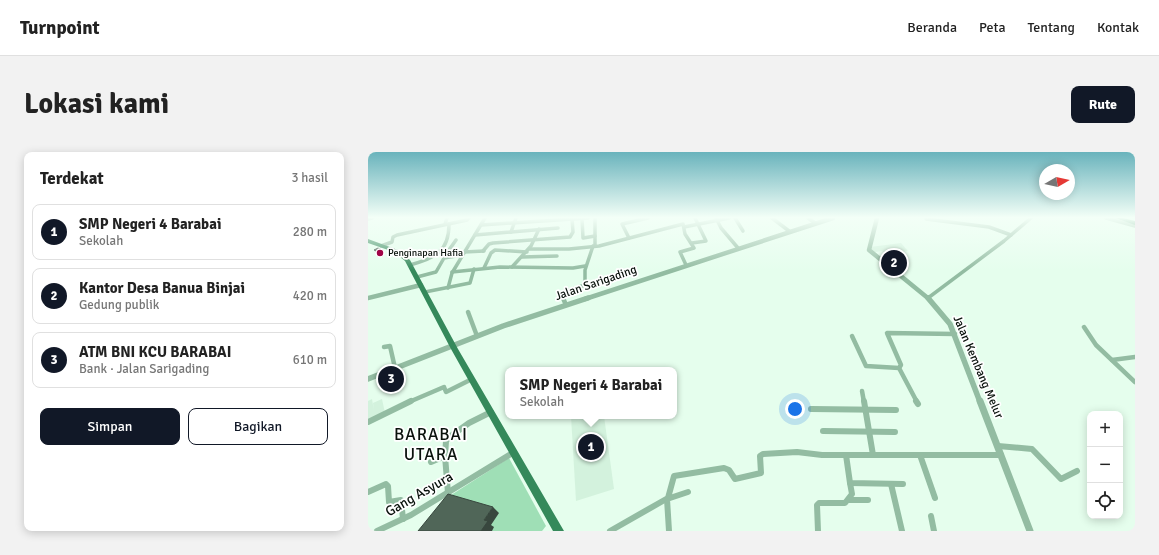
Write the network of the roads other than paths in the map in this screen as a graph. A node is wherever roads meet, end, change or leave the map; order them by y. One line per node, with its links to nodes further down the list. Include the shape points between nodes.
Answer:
1 (475, 235): 28 (street)
2 (396, 236): 22 (street, via 392,242)
3 (449, 236): 32 (street, via 438,255)
4 (492, 236): 21 (street)
5 (536, 236): 17 (street)
6 (570, 236): 17 (street)
7 (583, 236): 8 (street, via 583,238)
8 (595, 236): 23 (street)
9 (636, 236): 16 (street)
10 (686, 236): 20 (street)
11 (704, 236): 20 (street, via 706,240)
12 (729, 236): 24 (street)
13 (775, 236): 24 (street, Jalan Sarigading)
14 (872, 236): 44 (street, Jalan Kembang Melur, via 870,252)
15 (1011, 236): 44 (street)
16 (629, 238): 23 (street)
17 (535, 239): 21 (street); 25 (street)
18 (456, 240): 30 (street)
19 (368, 242): 22 (main road)
20 (692, 243): 33 (street, via 693,248 680,252)
21 (489, 244): 26 (street)
22 (381, 246): 32 (main road, via 403,255)
23 (594, 246): 25 (street); 34 (street)
24 (738, 248): 33 (street, Jalan Sarigading)
25 (528, 250): 27 (street, via 501,249); 31 (street)
26 (483, 251): 27 (street); 28 (street)
27 (492, 252): 35 (street)
28 (463, 254): 30 (street); 38 (street)
29 (557, 256): 31 (street)
30 (444, 257): 39 (street, via 435,273)
31 (522, 257): 36 (street)
32 (410, 265): 39 (main road)
33 (686, 265): 45 (street, Jalan Sarigading)
34 (585, 266): 36 (street); 45 (street, via 585,285 561,293)
35 (484, 268): 36 (street); 37 (street)
36 (512, 268)
37 (474, 269): 38 (street); 40 (street, via 470,284)
38 (452, 272): 40 (street)
39 (419, 281): 41 (main road); 42 (street); 43 (street)
40 (448, 288): 41 (street)
41 (425, 292): 51 (main road)
42 (368, 295): 43 (street)
43 (368, 298)
44 (928, 298): 48 (street, Jalan Kembang Melur, via 940,310)
45 (566, 305): 49 (street, Jalan Sarigading)
46 (468, 312): 49 (street)
47 (1084, 327): 54 (street, via 1096,345)
48 (955, 334): 56 (street, via 887,333); 70 (street, Jalan Kembang Melur)
49 (477, 336): 51 (street, Jalan Sarigading)
50 (852, 336): 56 (street, via 866,366)
51 (452, 344): 55 (street, Jalan Sarigading); 58 (main road)
52 (384, 347): 55 (street, via 390,346)
53 (1135, 357): 54 (street)
54 (1112, 360): 59 (street)
55 (395, 368): 57 (street, Jalan Sarigading)
56 (900, 368): 61 (street)
57 (368, 378)
58 (472, 379): 65 (main road); 66 (street, via 446,392 444,387 427,393)
59 (1135, 382)
60 (862, 391): 63 (street)
61 (918, 404)
62 (811, 409): 63 (street)
63 (864, 410): 64 (street); 67 (street)
64 (896, 410)
65 (491, 412): 71 (main road); 76 (street, via 448,438)
66 (368, 422)
67 (868, 430): 68 (street); 69 (street); 73 (street)
68 (823, 431)
69 (895, 432)
70 (998, 446): 75 (street, Jalan Kembang Melur); 78 (street, via 1032,449 1061,479)
71 (514, 452): 84 (street, Gang Asyura); 91 (main road)
72 (846, 455): 73 (street); 79 (street); 86 (street, via 798,452 763,454 760,456 762,473 736,479 727,468 676,476 673,478)
73 (873, 455): 74 (street)
74 (920, 455): 75 (street); 85 (street)
75 (1001, 455): 98 (street, Jalan Kembang Melur)
76 (445, 456): 77 (street); 84 (street)
77 (431, 462)
78 (1077, 472)
79 (850, 483): 80 (street); 87 (street, via 852,494)
80 (892, 484): 81 (street); 96 (street)
81 (903, 484)
82 (368, 492): 90 (street, via 386,484 389,502 401,500)
83 (688, 492): 86 (street)
84 (448, 493): 90 (street, Gang Asyura)
85 (935, 498)
86 (667, 499): 93 (street); 94 (street)
87 (849, 500): 88 (street); 95 (street, via 845,503 818,504)
88 (868, 500)
89 (931, 516): 97 (street)
90 (403, 519): 92 (street, Gang Asyura)
91 (556, 530)
92 (377, 531)
93 (610, 531)
94 (670, 531)
95 (818, 531)
96 (902, 531)
97 (934, 531)
98 (1030, 531)

